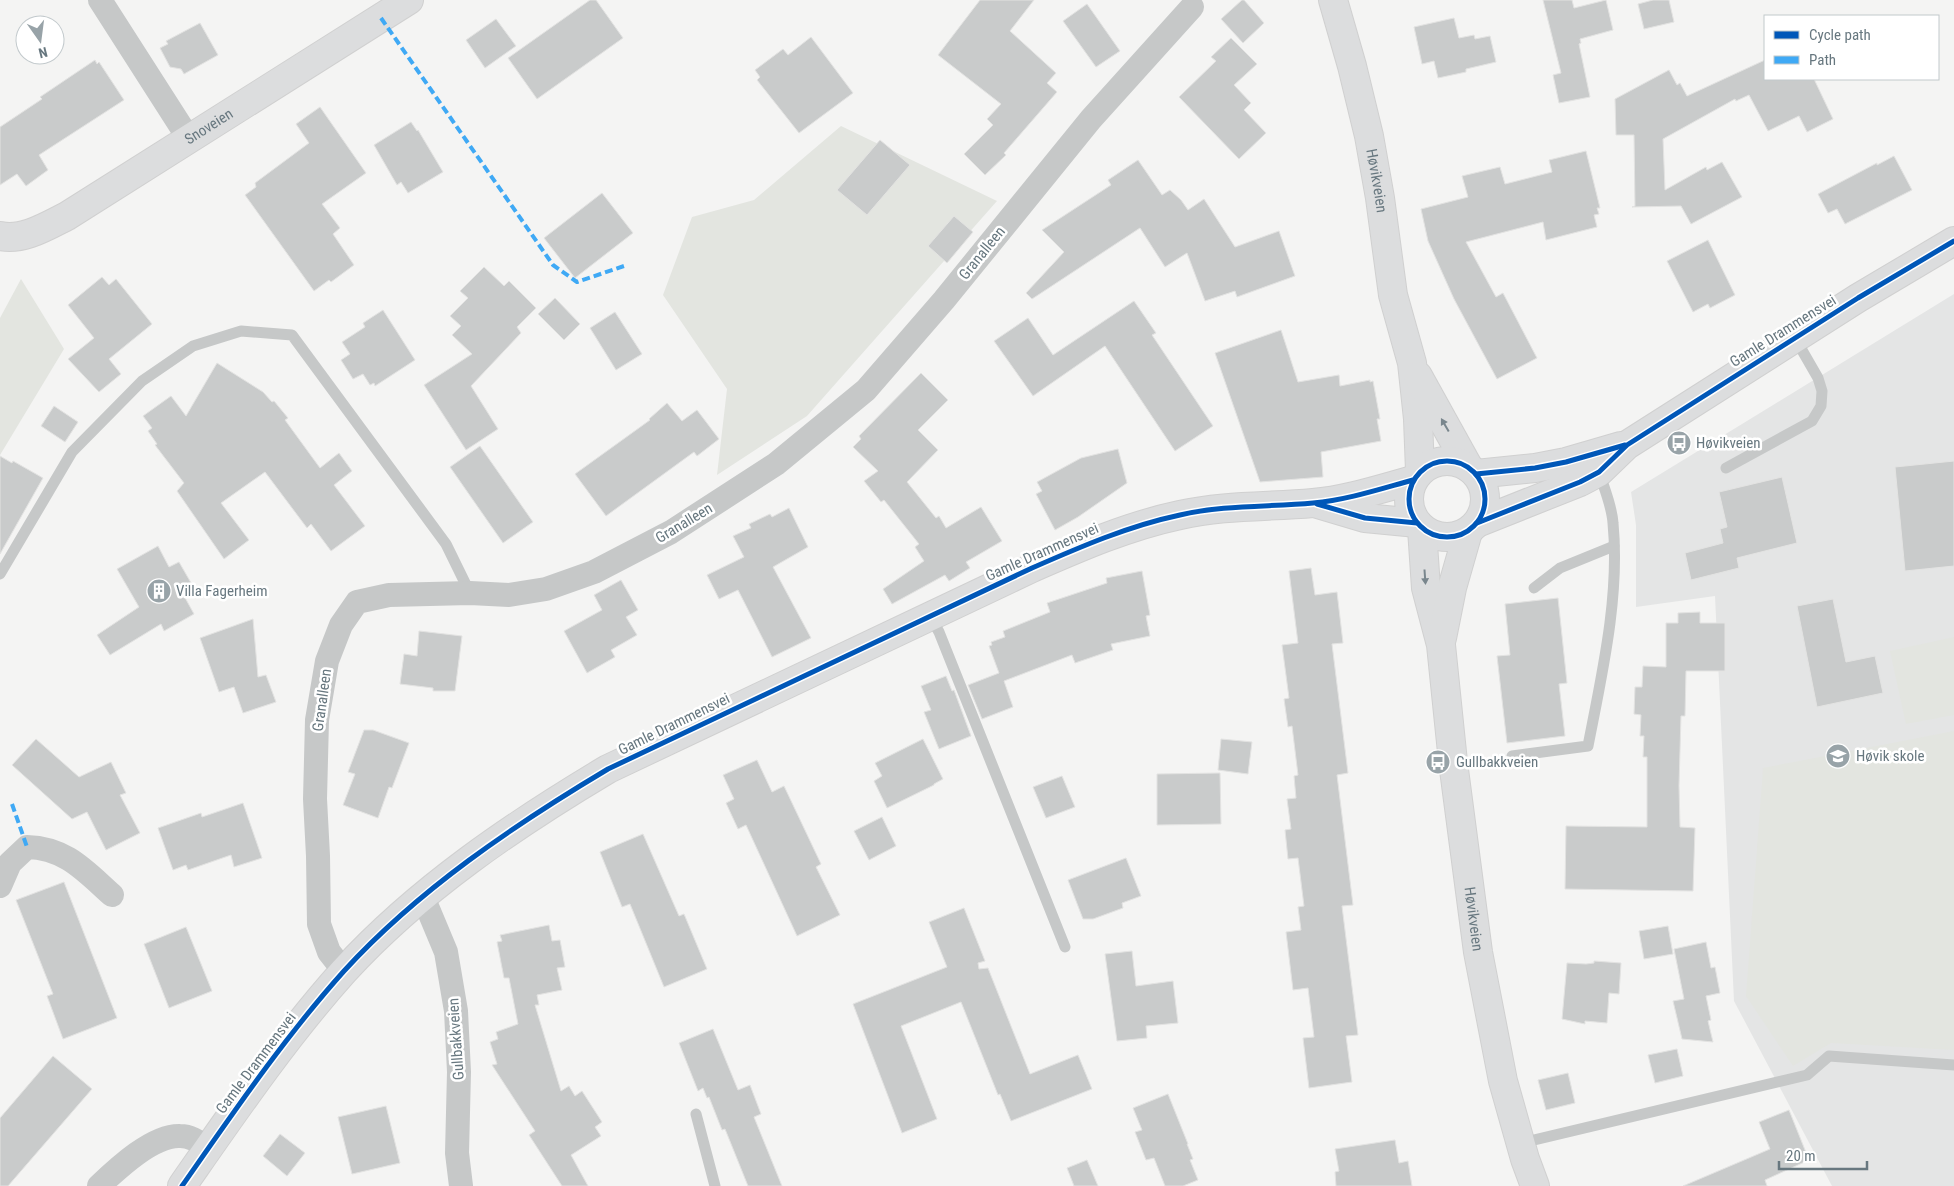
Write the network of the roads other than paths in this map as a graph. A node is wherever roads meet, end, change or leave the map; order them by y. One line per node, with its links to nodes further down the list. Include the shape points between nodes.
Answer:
1 (100, 0): 5 (street)
2 (409, 0): 5 (main road, Snoveien)
3 (1334, 0): 9 (main road, Høvikveien, via 1369,136 1393,295)
4 (1192, 6): 20 (street, Granalleen, via 1091,119 944,300 866,390 776,464 671,532 594,572 546,589 509,596)
5 (189, 139): 6 (main road, Snoveien, via 67,216 22,235)
6 (0, 236)
7 (1954, 242): 8 (main road, Gamle Drammensvei)
8 (1795, 338): 10 (main road, Gamle Drammensvei); 11 (lane, via 1818,378 1822,391 1821,406 1812,421)
9 (1412, 363): 12 (main road, Høvikveien, one-way to 9); 13 (main road, Høvikveien, via 1418,419)
10 (1595, 464): 12 (main road); 16 (main road, Gamle Drammensvei, via 1580,482); 17 (lane, via 1613,521)
11 (1726, 468)
12 (1473, 471): 13 (main road, via 1457,462 1444,460 1431,464); 16 (main road, via 1483,485 1486,498 1484,512)
13 (1416, 475): 14 (main road, Gamle Drammensvei, via 1367,493); 15 (main road, via 1408,495 1409,510)
14 (1314, 503): 15 (main road, Gamle Drammensvei, via 1365,518); 21 (main road, Gamle Drammensvei, via 1247,506 1181,514 1131,528 1065,553)
15 (1419, 526): 16 (main road, via 1444,538 1456,537); 22 (main road, Høvikveien, one-way to 22, via 1426,588)
16 (1472, 528): 22 (main road, Høvikveien, via 1452,588)
17 (1614, 546): 19 (lane, via 1560,568); 23 (lane, via 1610,620 1588,746)
18 (0, 574): 20 (lane, via 72,452 142,381 193,346 241,330 292,336 446,544)
19 (1534, 588)
20 (470, 593): 28 (street, Granalleen, via 389,594 357,602 340,625 327,662 317,720 315,800 319,924 329,952)
21 (930, 616): 26 (main road, Gamle Drammensvei, via 608,770 517,826); 27 (lane)
22 (1440, 645): 31 (main road, Høvikveien, via 1478,952 1503,1081)
23 (1512, 756)
24 (0, 886): 25 (street, via 10,863 21,852 27,847 41,848 66,856)
25 (112, 896)
26 (423, 897): 28 (main road, Gamle Drammensvei); 35 (street, Gullbakkveien, via 446,952 456,1011 460,1072 457,1153)
27 (1065, 947)
28 (344, 971): 32 (main road, Gamle Drammensvei, via 274,1057)
29 (1954, 1065): 31 (lane, via 1829,1056 1807,1074)
30 (696, 1114): 36 (lane)
31 (1521, 1143): 37 (main road, Høvikveien)
32 (208, 1148): 33 (street, via 195,1139 180,1136 163,1139 135,1155); 34 (main road, Gamle Drammensvei)
33 (99, 1186)
34 (182, 1186)
35 (461, 1186)
36 (715, 1186)
37 (1535, 1186)

